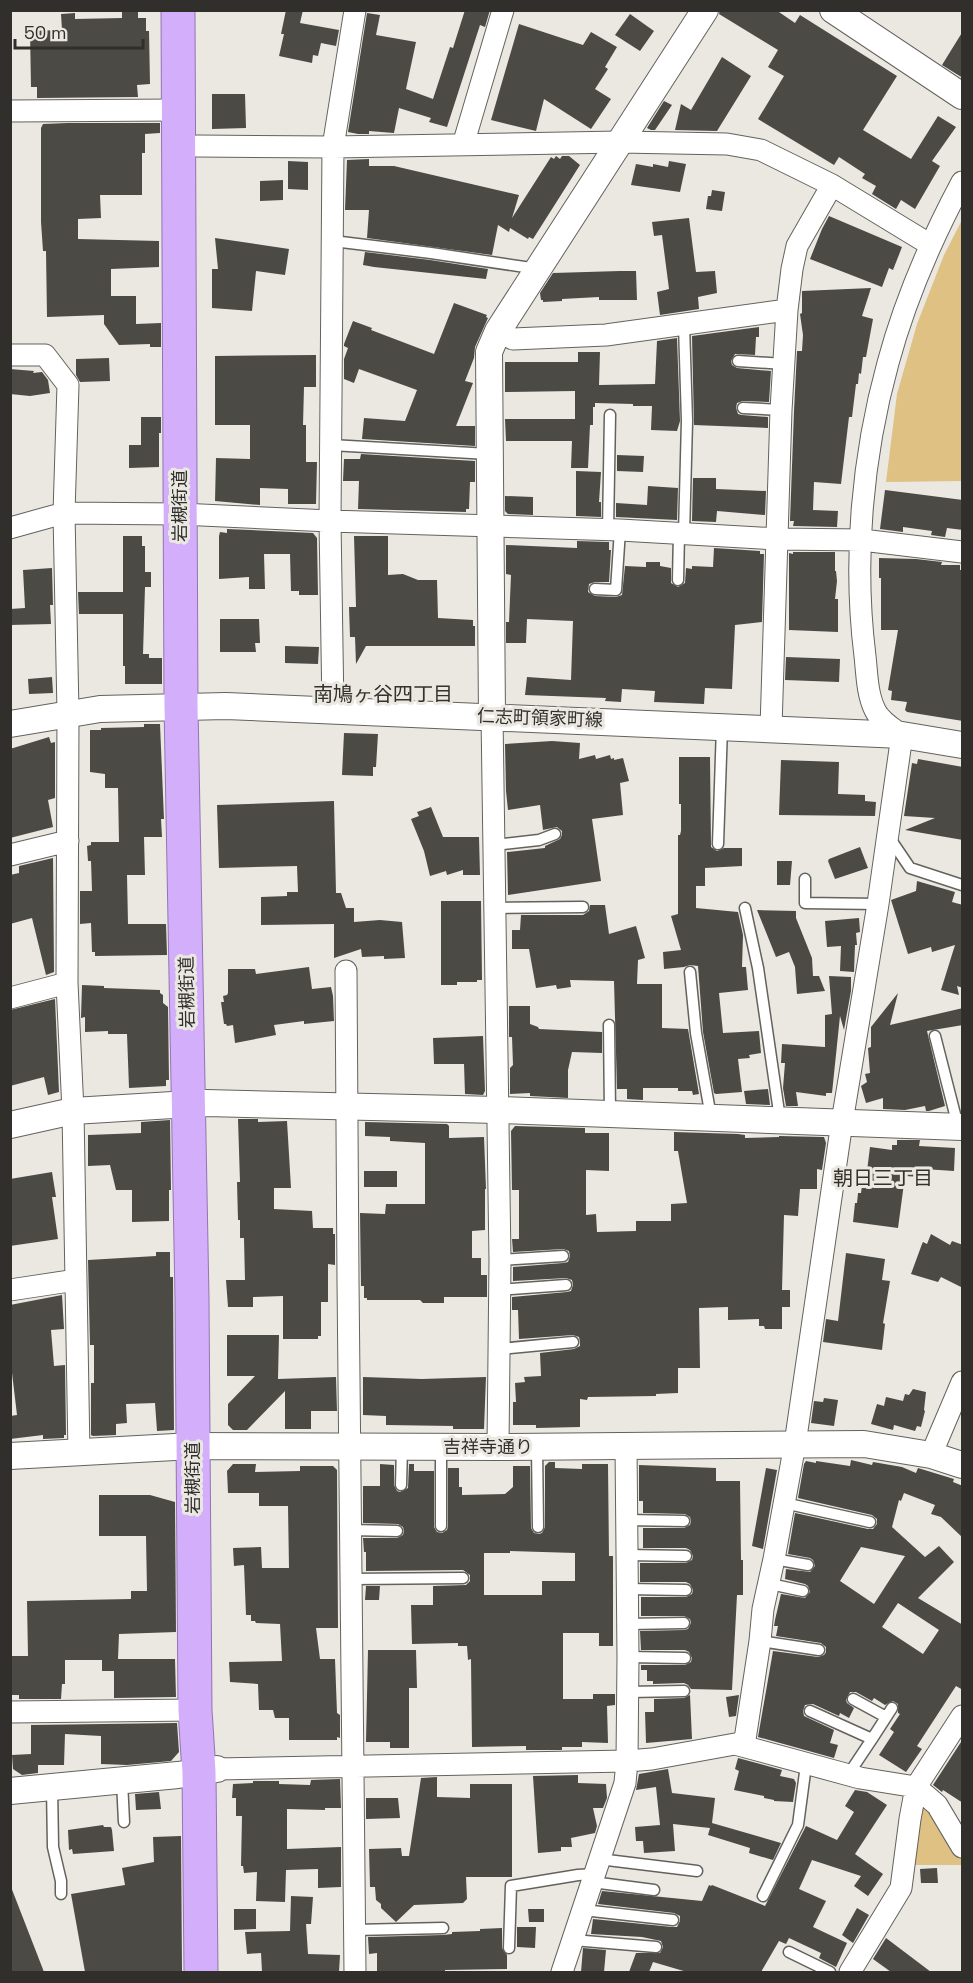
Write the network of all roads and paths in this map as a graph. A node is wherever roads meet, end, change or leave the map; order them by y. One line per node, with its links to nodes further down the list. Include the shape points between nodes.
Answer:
1 (178, 10): 8 (highway, 岩槻街道)
2 (197, 10): 12 (highway, 岩槻街道)
3 (355, 10): 13 (street)
4 (503, 10): 11 (street)
5 (705, 10): 10 (street)
6 (833, 10): 7 (street)
7 (963, 96)
8 (178, 110): 9 (street); 31 (highway, 岩槻街道)
9 (10, 111)
10 (620, 142): 11 (street); 15 (street, via 727,144 761,150); 18 (street)
11 (463, 145): 13 (street)
12 (197, 146): 13 (street); 31 (highway, 岩槻街道)
13 (333, 147): 16 (street)
14 (963, 182): 17 (street)
15 (832, 185): 17 (street); 19 (street, via 797,246)
16 (333, 241): 18 (lane); 28 (street)
17 (929, 244): 38 (street, via 888,362 877,410 868,457)
18 (538, 269): 21 (street)
19 (787, 310): 20 (street); 24 (street)
20 (684, 325): 21 (street, via 606,335 513,339); 36 (lane, via 687,421)
21 (498, 331): 29 (street, via 489,352)
22 (10, 355): 30 (street, via 45,356 68,385)
23 (738, 361): 24 (lane)
24 (784, 364): 26 (street)
25 (743, 408): 26 (lane)
26 (781, 411): 37 (street)
27 (610, 415): 35 (lane)
28 (331, 445): 29 (lane); 32 (street)
29 (490, 454): 33 (street)
30 (64, 513): 31 (street); 34 (street); 44 (street)
31 (189, 515): 32 (street); 42 (highway, 岩槻街道)
32 (330, 521): 33 (street); 43 (street)
33 (490, 527): 35 (street); 45 (street)
34 (10, 528)
35 (614, 530): 36 (street); 41 (lane, via 616,590)
36 (682, 534): 37 (street); 40 (lane)
37 (777, 539): 38 (street); 48 (street)
38 (862, 540): 39 (street); 49 (street, via 862,634 869,689 875,710)
39 (963, 552)
40 (678, 580)
41 (595, 589)
42 (191, 706): 43 (street, 仁志町領家町線); 44 (street, 仁志町領家町線); 69 (highway, 岩槻街道, via 188,1040)
43 (333, 710): 45 (street, 仁志町領家町線)
44 (68, 714): 46 (street, 仁志町領家町線); 53 (street)
45 (492, 716): 47 (street, 仁志町領家町線); 55 (street)
46 (10, 724)
47 (722, 726): 48 (street, 仁志町領家町線); 54 (lane)
48 (771, 728): 49 (street, 仁志町領家町線)
49 (902, 735): 50 (street, 仁志町領家町線); 52 (street)
50 (963, 745)
51 (555, 834): 55 (lane, via 539,840)
52 (888, 835): 58 (lane, via 910,868); 59 (street)
53 (68, 841): 56 (street); 65 (street)
54 (718, 844)
55 (494, 845): 61 (street)
56 (10, 855)
57 (805, 879): 59 (lane, via 805,903)
58 (963, 885)
59 (878, 904): 76 (street)
60 (582, 907): 61 (lane)
61 (496, 908): 71 (street)
62 (745, 908): 75 (lane, via 758,968)
63 (346, 971): 70 (street)
64 (690, 972): 74 (lane)
65 (68, 983): 66 (street); 72 (street)
66 (10, 998)
67 (609, 1025): 73 (lane)
68 (935, 1036): 78 (lane)
69 (197, 1103): 70 (street); 72 (street); 89 (highway, 岩槻街道)
70 (346, 1106): 71 (street); 90 (street)
71 (498, 1110): 73 (street); 80 (street)
72 (73, 1111): 77 (street); 81 (street)
73 (610, 1113): 74 (street)
74 (711, 1117): 75 (street)
75 (780, 1119): 76 (street)
76 (842, 1122): 78 (street); 88 (street)
77 (10, 1125)
78 (960, 1127)
79 (563, 1256): 80 (lane)
80 (500, 1260): 84 (street)
81 (76, 1280): 83 (street); 96 (street)
82 (566, 1285): 84 (lane)
83 (10, 1290)
84 (500, 1290): 86 (street)
85 (573, 1342): 86 (lane)
86 (499, 1349): 94 (street)
87 (963, 1382): 97 (street)
88 (795, 1444): 92 (street, 吉祥寺通り); 97 (street, 吉祥寺通り, via 864,1444); 101 (street)
89 (203, 1446): 90 (street, 吉祥寺通り); 96 (street, 吉祥寺通り); 128 (highway, 岩槻街道); 137 (highway, 岩槻街道)
90 (350, 1446): 91 (street, 吉祥寺通り); 107 (street)
91 (402, 1446): 93 (street, 吉祥寺通り); 100 (lane)
92 (626, 1446): 95 (street, 吉祥寺通り); 102 (street)
93 (441, 1447): 94 (street, 吉祥寺通り); 105 (lane)
94 (498, 1447): 95 (street, 吉祥寺通り)
95 (537, 1447): 106 (lane)
96 (79, 1453): 98 (street, 吉祥寺通り)
97 (931, 1455): 99 (street, 吉祥寺通り)
98 (10, 1456)
99 (963, 1465)
100 (401, 1485)
101 (784, 1503): 104 (lane); 111 (street)
102 (626, 1520): 103 (lane); 109 (street)
103 (684, 1521)
104 (870, 1522)
105 (441, 1526)
106 (538, 1527)
107 (350, 1530): 108 (lane); 114 (street)
108 (397, 1532)
109 (627, 1556): 110 (lane); 116 (street)
110 (686, 1556)
111 (774, 1559): 112 (lane); 115 (street)
112 (808, 1565)
113 (463, 1578): 114 (lane)
114 (351, 1579): 135 (street)
115 (770, 1584): 118 (lane); 121 (street)
116 (627, 1589): 117 (lane); 120 (street)
117 (686, 1590)
118 (804, 1591)
119 (684, 1623): 120 (lane)
120 (628, 1624): 123 (street)
121 (760, 1641): 122 (lane); 133 (street)
122 (819, 1650)
123 (628, 1657): 124 (lane); 126 (street)
124 (685, 1658)
125 (684, 1691): 126 (lane)
126 (628, 1692): 134 (street)
127 (853, 1699): 132 (lane, via 889,1712)
128 (195, 1710): 130 (street); 137 (highway, 岩槻街道)
129 (810, 1711): 132 (lane)
130 (10, 1712)
131 (963, 1716): 141 (street)
132 (872, 1739): 138 (lane)
133 (744, 1746): 134 (street, via 735,1744); 136 (street)
134 (627, 1761): 135 (street); 146 (street, via 624,1783)
135 (353, 1765): 137 (street); 153 (street)
136 (806, 1765): 138 (street); 149 (lane, via 798,1825)
137 (208, 1771): 139 (street); 158 (highway, 岩槻街道); 159 (highway, 岩槻街道)
138 (848, 1775): 141 (street)
139 (122, 1780): 140 (street); 143 (lane)
140 (51, 1787): 142 (street); 148 (lane, via 53,1847)
141 (916, 1787): 144 (street, via 937,1805); 163 (street, via 901,1888)
142 (10, 1791)
143 (124, 1822)
144 (963, 1847)
145 (697, 1871): 146 (lane)
146 (595, 1872): 147 (lane); 150 (street); 156 (lane, via 511,1886)
147 (654, 1890)
148 (61, 1894)
149 (763, 1896)
150 (583, 1910): 151 (lane); 154 (street)
151 (674, 1920)
152 (444, 1928): 153 (lane)
153 (354, 1930): 160 (street)
154 (573, 1940): 155 (lane); 161 (street)
155 (656, 1947)
156 (509, 1948)
157 (789, 1952): 162 (lane)
158 (201, 1972)
159 (221, 1972)
160 (355, 1972)
161 (562, 1972)
162 (830, 1972)
163 (850, 1972)

